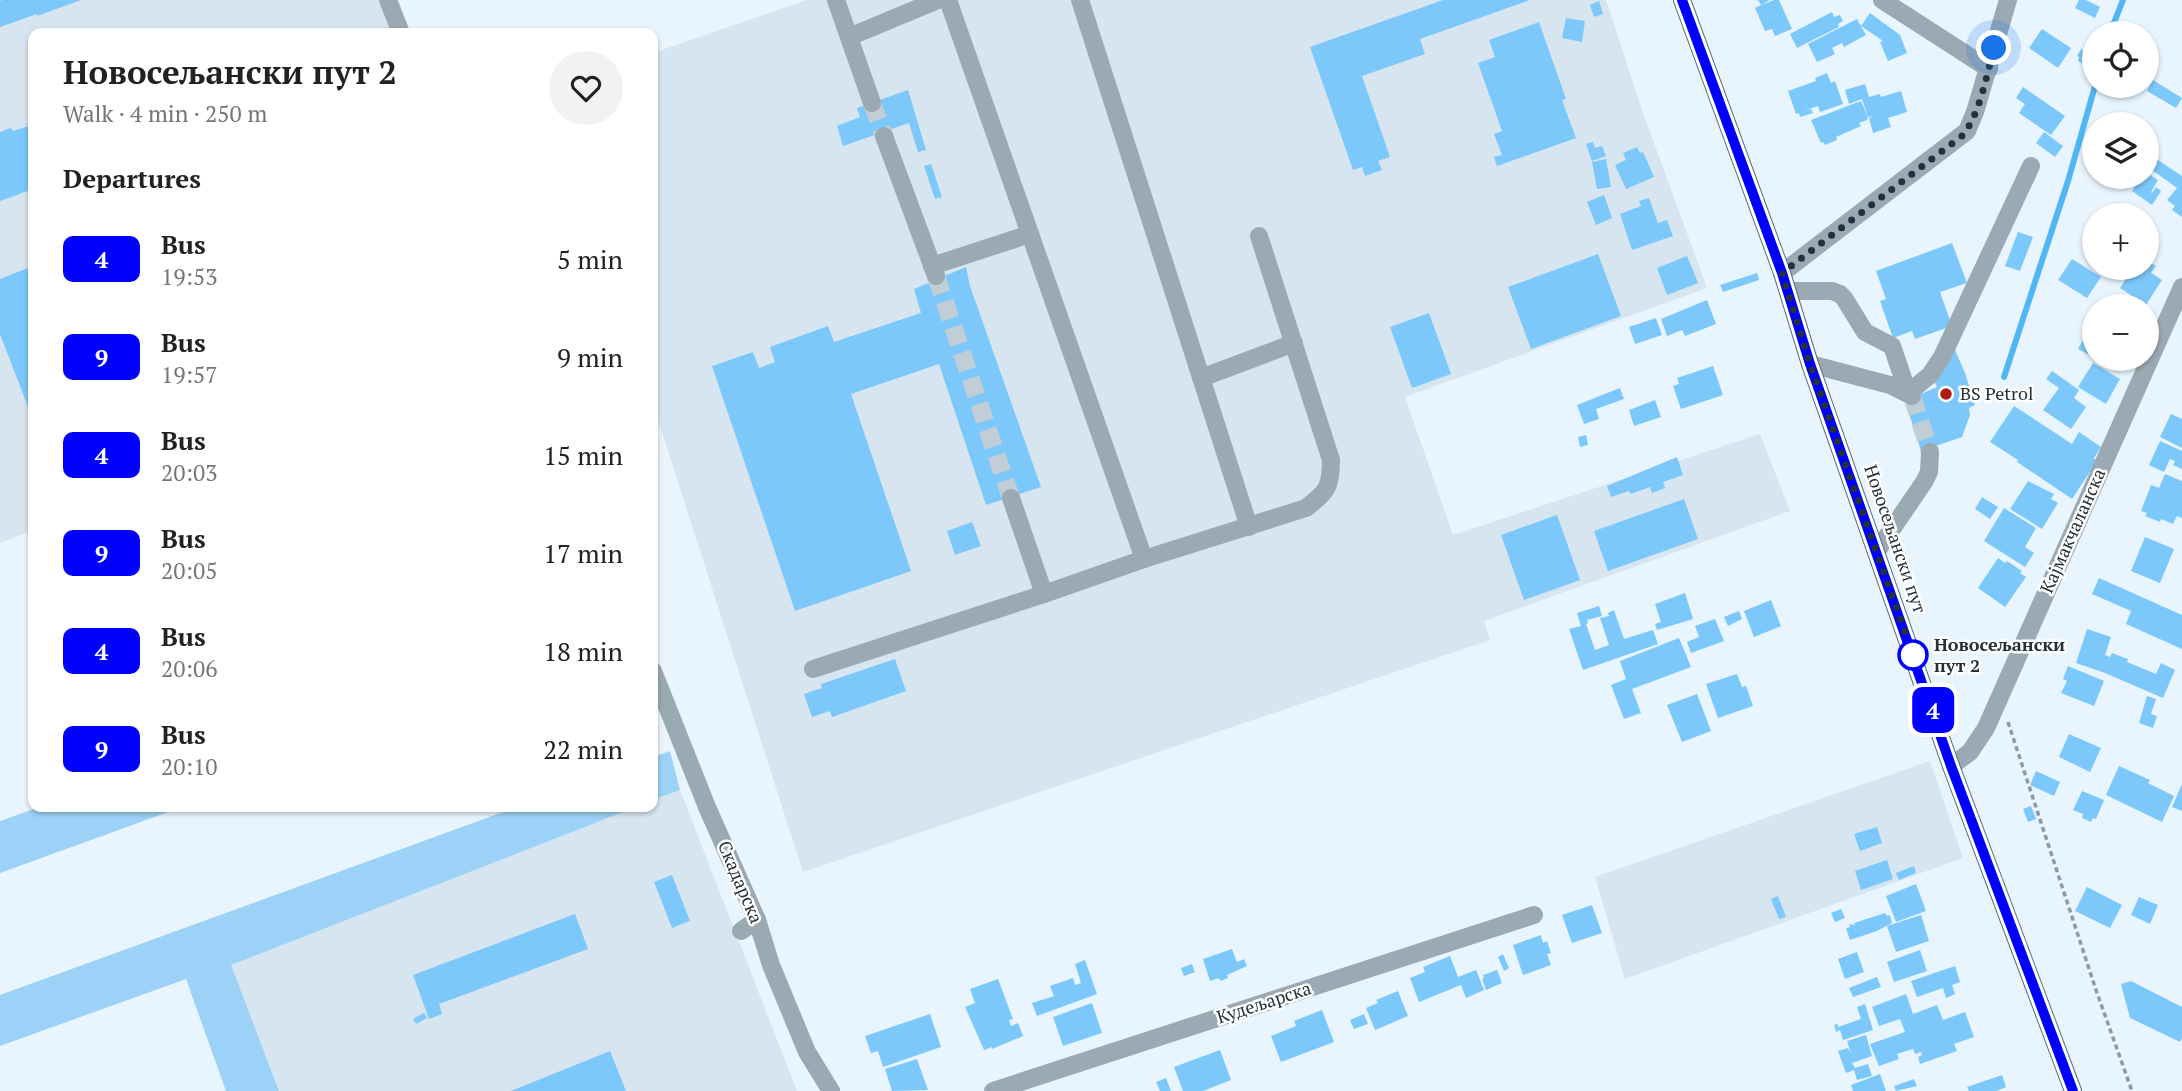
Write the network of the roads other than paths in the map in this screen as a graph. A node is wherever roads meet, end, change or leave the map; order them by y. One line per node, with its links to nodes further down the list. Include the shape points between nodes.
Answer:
1 (836, 0): 10 (street)
2 (938, 0): 10 (street)
3 (948, 0): 15 (street)
4 (1080, 0): 22 (street)
5 (1682, 0): 17 (main road, Новосељански пут)
6 (1882, 0): 11 (street)
7 (394, 1): 9 (street)
8 (2003, 2): 11 (street)
9 (400, 28)
10 (849, 37): 12 (street)
11 (1989, 69): 17 (street, via 1962,136)
12 (872, 103)
13 (884, 136): 15 (street, via 934,271)
14 (2031, 166): 23 (street, via 1942,357)
15 (1030, 234): 28 (street)
16 (1259, 236): 20 (street)
17 (1782, 273): 19 (main road, Новосељански пут)
18 (2182, 287): 32 (street, Кајмакчаланска, via 2000,698 1979,741)
19 (1788, 291): 21 (main road, Новосељански пут); 23 (street, via 1832,291 1844,298 1865,332 1892,346)
20 (1294, 343): 22 (street); 26 (street, via 1331,460 1331,480 1324,494 1306,508)
21 (1810, 364): 23 (street, via 1890,385); 27 (main road, Новосељански пут)
22 (1201, 378): 26 (street)
23 (1910, 395)
24 (1930, 452): 27 (street, via 1924,482)
25 (1011, 498): 29 (street)
26 (1249, 527): 28 (street)
27 (1877, 551): 32 (main road, Новосељански пут)
28 (1144, 559): 29 (street)
29 (1044, 594): 30 (street)
30 (813, 669)
31 (658, 684): 34 (street, Скадарска)
32 (1951, 766): 38 (main road, Новосељански пут)
33 (1534, 915): 37 (street, Кудељарска)
34 (757, 920): 35 (street); 36 (street, Скадарска, via 807,1052)
35 (741, 931)
36 (831, 1091)
37 (993, 1091)
38 (2073, 1091)

